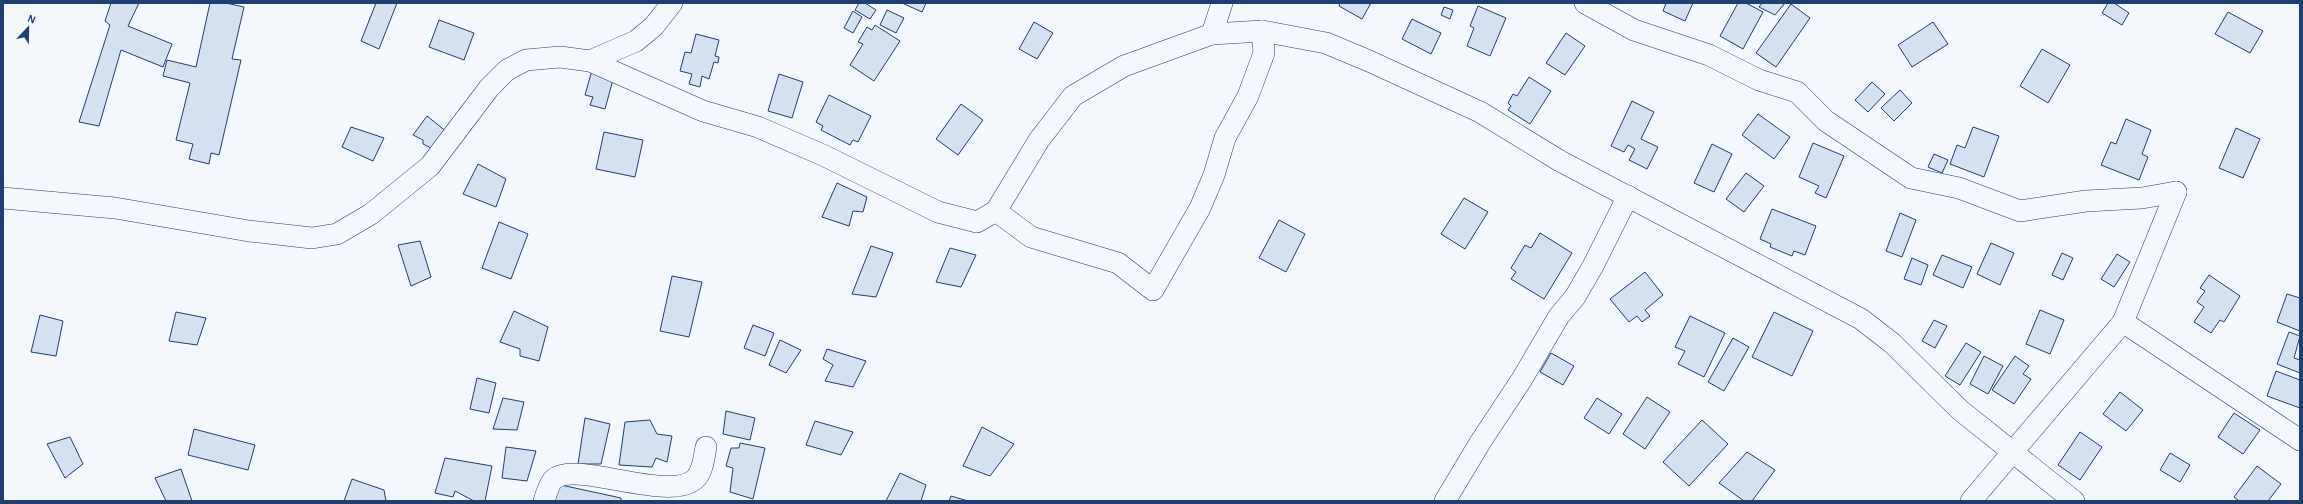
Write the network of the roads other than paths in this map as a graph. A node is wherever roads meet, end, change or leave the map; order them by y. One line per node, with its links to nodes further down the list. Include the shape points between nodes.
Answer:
1 (672, 3): 6 (street, via 654,26 636,41)
2 (1222, 3): 5 (street)
3 (1585, 3): 10 (street, via 1634,30 1709,55 1759,80 1797,92 1826,121 1911,178 1959,188 2020,211 2086,200 2142,198 2176,192)
4 (1262, 31): 5 (street); 7 (street, via 1326,43 1370,61 1480,112 1560,161); 9 (street, via 1264,53 1248,96 1225,138 1214,175 1200,208 1153,290 1118,263 1031,237)
5 (1212, 34): 9 (street, via 1124,66 1073,96 1039,140)
6 (590, 61): 8 (street, via 560,57 526,60 507,70 489,88 430,166 371,214 337,234 312,238 249,231 115,208); 9 (street, via 703,111 758,127 825,156 938,212 977,222)
7 (1628, 196): 13 (street, via 1860,318 1892,343 1960,410); 15 (street, via 1575,297 1559,316)
8 (3, 198)
9 (996, 211)
10 (2123, 322): 11 (street); 13 (street)
11 (2300, 440)
12 (706, 447): 14 (street, via 702,466 696,478 685,485 668,487 579,474 561,476 554,479)
13 (2014, 452): 16 (street); 17 (street, via 2035,472)
14 (544, 501)
15 (1446, 501)
16 (1971, 501)
17 (2074, 501)

